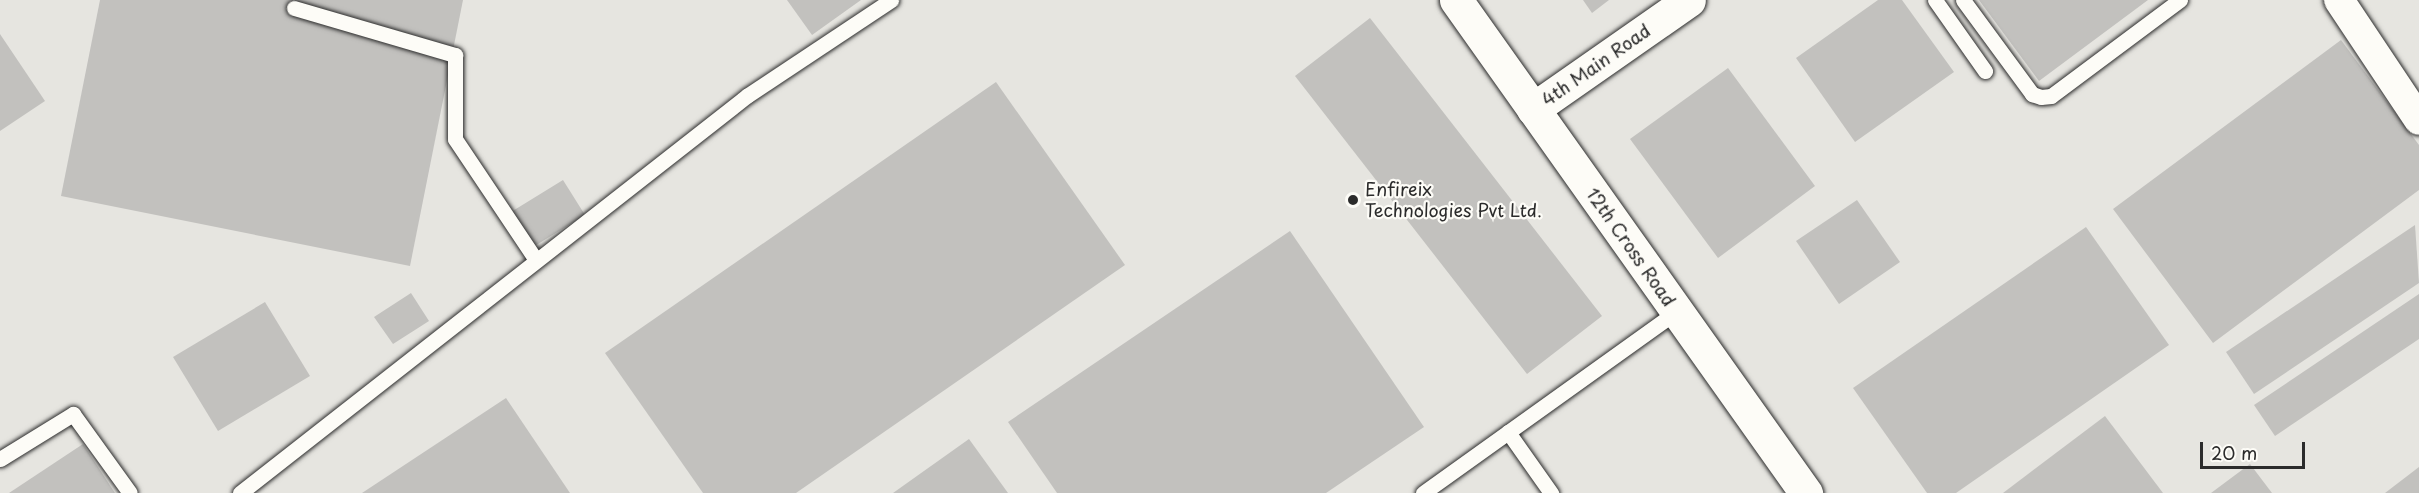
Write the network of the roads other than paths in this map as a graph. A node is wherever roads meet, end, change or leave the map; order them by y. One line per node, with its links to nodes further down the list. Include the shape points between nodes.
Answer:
1 (891, 0): 12 (lane, via 748,95)
2 (1456, 0): 10 (street, 12th Cross Road)
3 (1689, 0): 10 (street, 4th Main Road)
4 (1935, 0): 9 (lane)
5 (1963, 0): 6 (lane, via 2032,94 2041,97 2052,96)
6 (2180, 0)
7 (2338, 0): 11 (street)
8 (294, 8): 12 (lane, via 455,55 455,139)
9 (1985, 70)
10 (1533, 109): 13 (street, 12th Cross Road)
11 (2419, 120)
12 (536, 260): 17 (lane)
13 (1677, 311): 14 (lane); 20 (street, 12th Cross Road)
14 (1508, 432): 18 (lane); 19 (lane)
15 (0, 459): 16 (lane, via 73,414)
16 (130, 493)
17 (240, 493)
18 (1423, 493)
19 (1551, 493)
20 (1806, 493)

